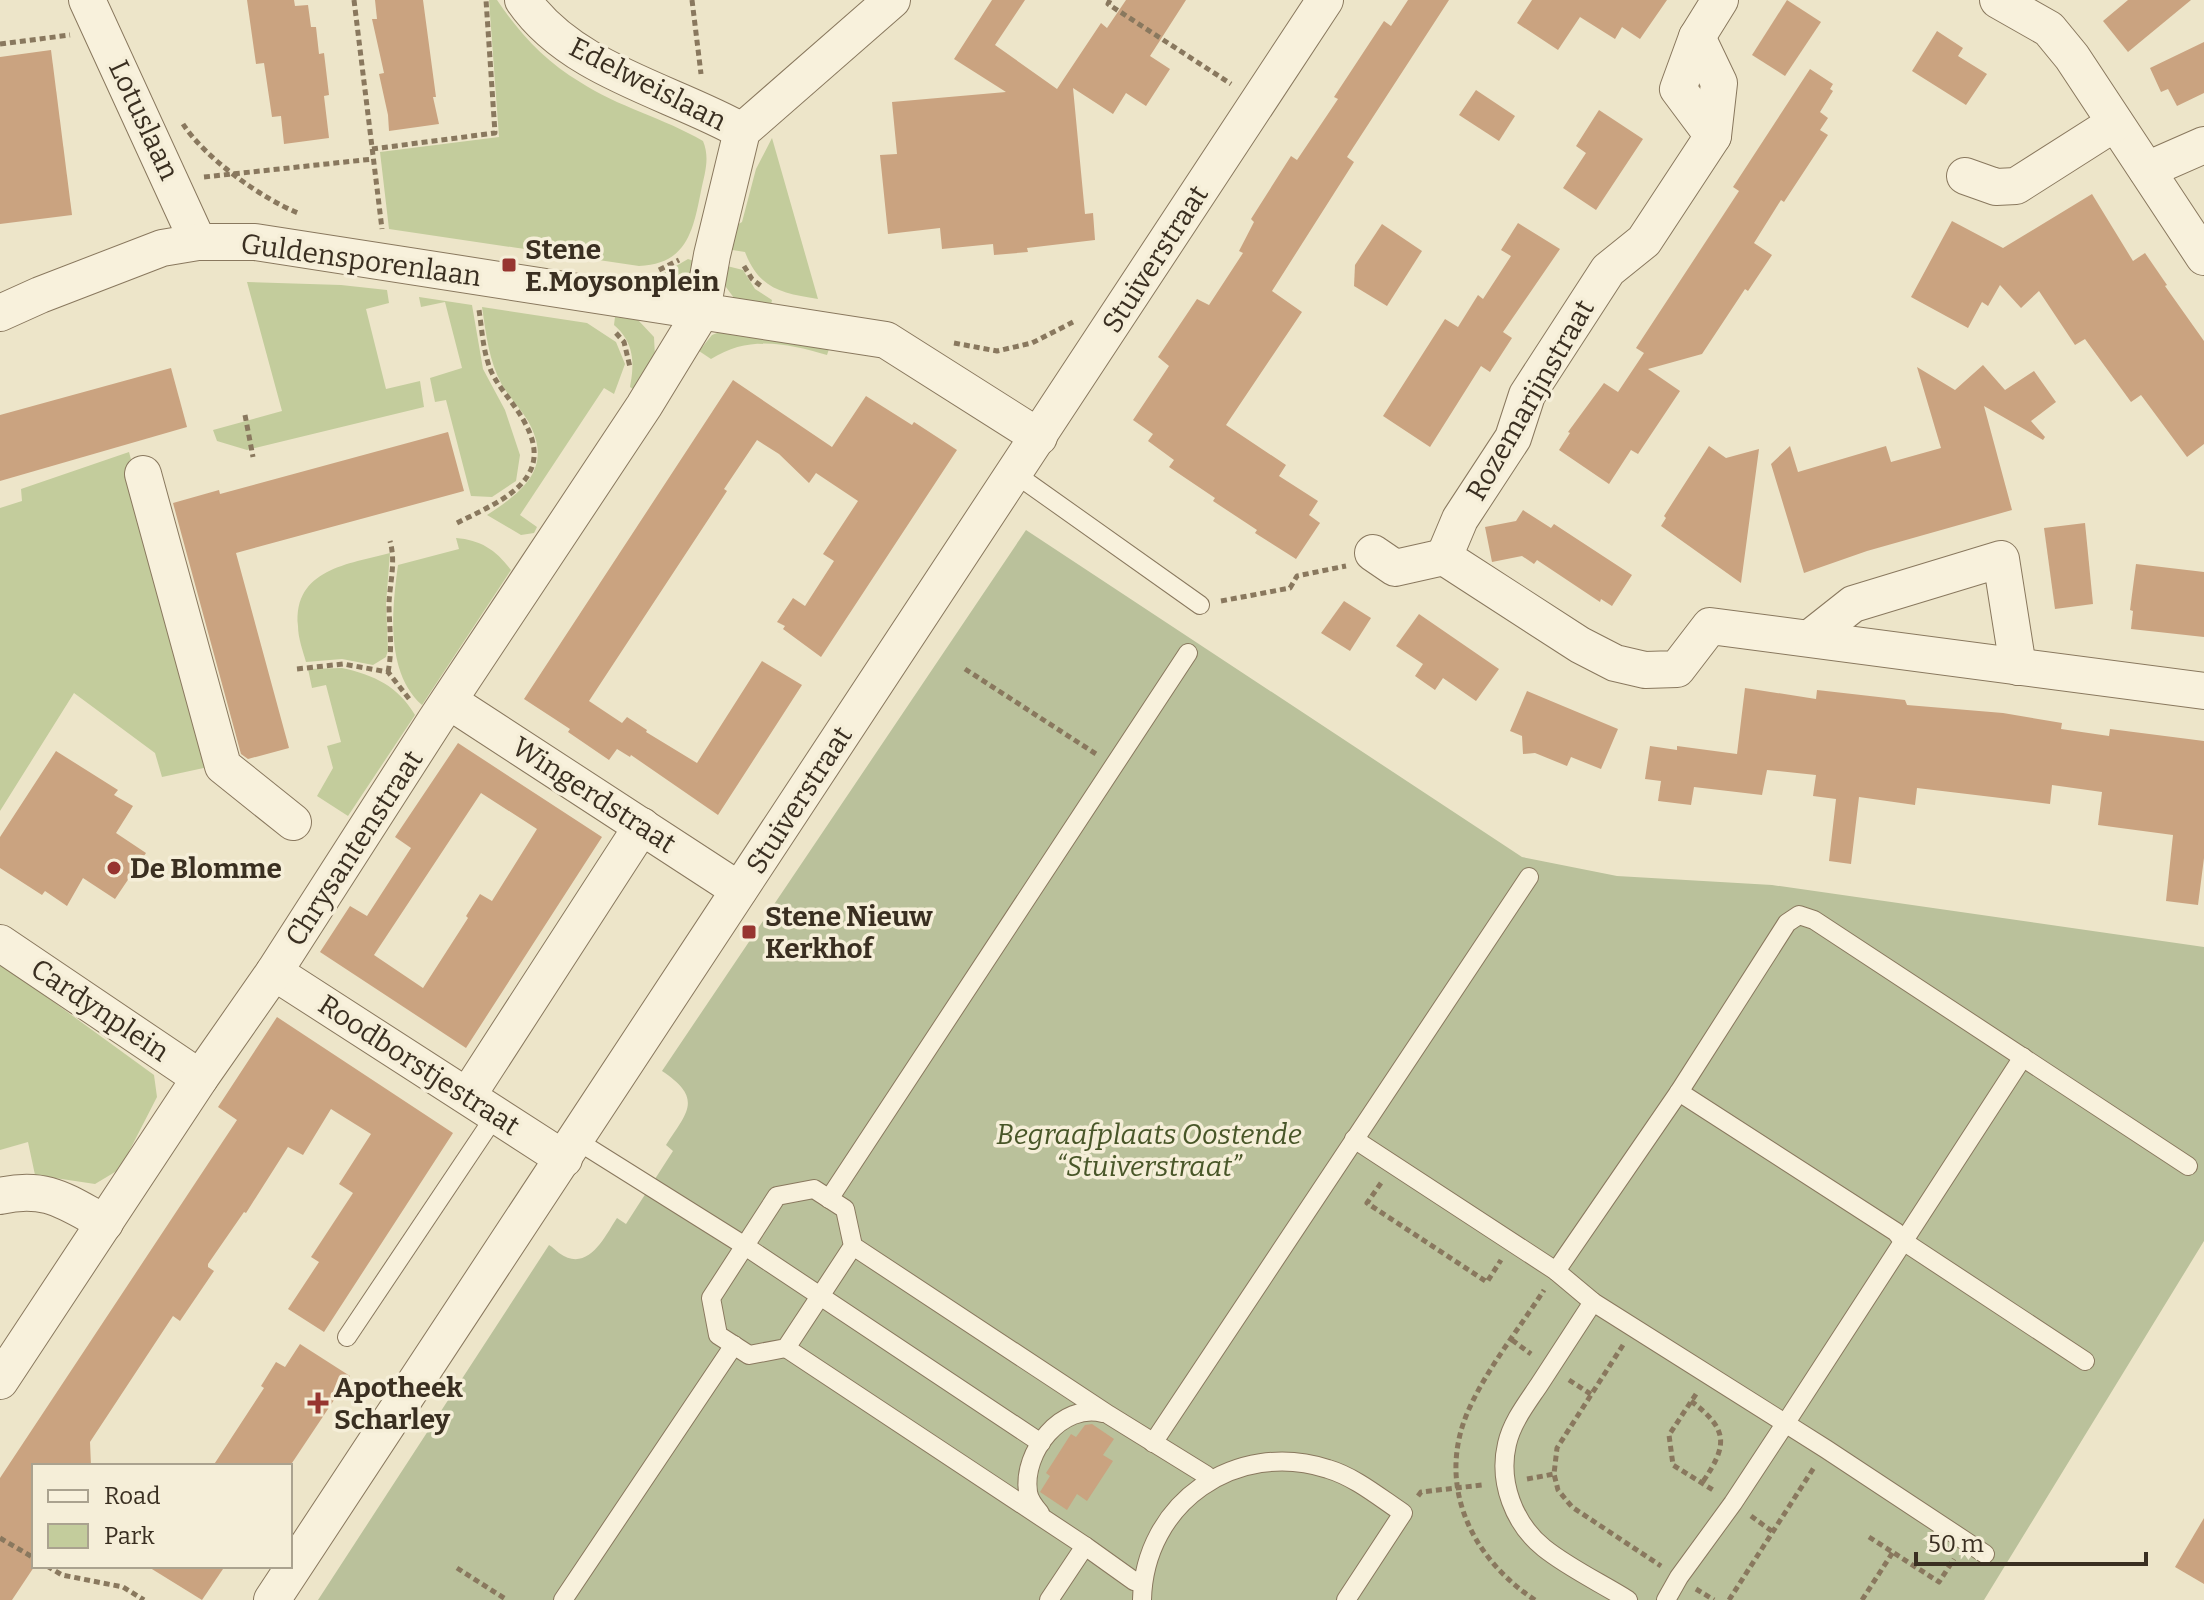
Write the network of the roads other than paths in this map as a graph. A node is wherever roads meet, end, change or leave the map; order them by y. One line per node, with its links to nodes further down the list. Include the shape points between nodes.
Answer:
1 (523, 0): 8 (street, Edelweislaan, via 558,38 596,64)
2 (892, 0): 8 (street)
3 (1325, 0): 16 (street, Stuiverstraat)
4 (1720, 0): 20 (street, Rozemarijnstraat, via 1697,37 1719,83 1713,136 1644,241 1608,270 1527,395 1513,438 1460,519)
5 (1998, 0): 7 (street, via 2049,29)
6 (95, 15): 12 (street, Lotuslaan)
7 (2115, 123): 10 (street); 11 (street, via 2016,186 1996,187)
8 (742, 131): 14 (street)
9 (2204, 145): 10 (street)
10 (2147, 170): 13 (street)
11 (1965, 176)
12 (198, 242): 14 (street, Guldensporenlaan, via 255,242); 15 (street, Guldensporenlaan, via 162,248)
13 (2204, 257)
14 (702, 311): 16 (street, Guldensporenlaan, via 886,340); 26 (street, Chrysantenstraat)
15 (0, 313)
16 (1039, 437): 17 (street, Stuiverstraat)
17 (1014, 473): 21 (lane); 30 (street, Stuiverstraat)
18 (143, 474): 27 (street, via 223,766)
19 (1378, 556): 20 (street, via 1395,568)
20 (1444, 557): 22 (street, via 1580,645 1615,663 1645,670 1677,669 1710,626)
21 (1200, 605)
22 (1810, 638): 24 (street); 24 (street, via 1853,604 2001,559)
23 (1188, 653): 41 (lane)
24 (2018, 667): 25 (street)
25 (2204, 691)
26 (442, 711): 28 (street, Wingerdstraat); 32 (street, Chrysantenstraat)
27 (293, 822)
28 (642, 826): 30 (street, Wingerdstraat); 36 (street)
29 (1529, 877): 37 (lane)
30 (739, 890): 38 (street, Stuiverstraat)
31 (0, 943): 34 (street, Cardynplein)
32 (274, 972): 34 (street, Chrysantenstraat); 36 (street, Roodborstjestraat)
33 (2023, 1057): 35 (lane, via 1799,915 1787,923); 39 (lane); 43 (lane)
34 (200, 1078): 42 (street, Chrysantenstraat)
35 (1679, 1092): 43 (lane); 46 (lane)
36 (482, 1104): 38 (street, Roodborstjestraat); 49 (lane)
37 (1354, 1139): 46 (lane); 57 (lane)
38 (570, 1149): 44 (lane); 63 (street, Stuiverstraat)
39 (2188, 1166)
40 (0, 1196): 42 (street, via 35,1191 60,1198)
41 (829, 1199): 44 (lane, via 814,1189 777,1196); 45 (lane, via 845,1209)
42 (105, 1223): 53 (street, Chrysantenstraat)
43 (1903, 1241): 52 (lane); 55 (lane)
44 (745, 1246): 47 (lane); 50 (lane, via 711,1298 718,1335)
45 (853, 1246): 47 (lane); 54 (lane)
46 (1556, 1271): 48 (lane)
47 (819, 1296): 51 (lane); 56 (lane)
48 (1593, 1302): 55 (lane); 67 (lane, via 1516,1419 1507,1442 1506,1482 1511,1504 1543,1547)
49 (347, 1337)
50 (734, 1345): 51 (lane, via 749,1355); 64 (lane)
51 (786, 1348): 59 (lane)
52 (2085, 1361)
53 (0, 1381)
54 (1109, 1415): 56 (lane, via 1080,1412 1059,1423); 57 (lane)
55 (1785, 1424): 61 (lane); 68 (lane)
56 (1041, 1443): 59 (lane, via 1028,1480 1031,1502)
57 (1153, 1443): 58 (lane)
58 (1209, 1481): 62 (lane, via 1164,1524 1150,1552); 66 (lane, via 1238,1467 1300,1462 1330,1469 1403,1513)
59 (1042, 1517): 60 (lane)
60 (1085, 1546): 62 (lane); 65 (lane)
61 (1985, 1554)
62 (1142, 1591)
63 (272, 1600)
64 (563, 1600)
65 (1049, 1600)
66 (1346, 1600)
67 (1628, 1600)
68 (1666, 1600)

